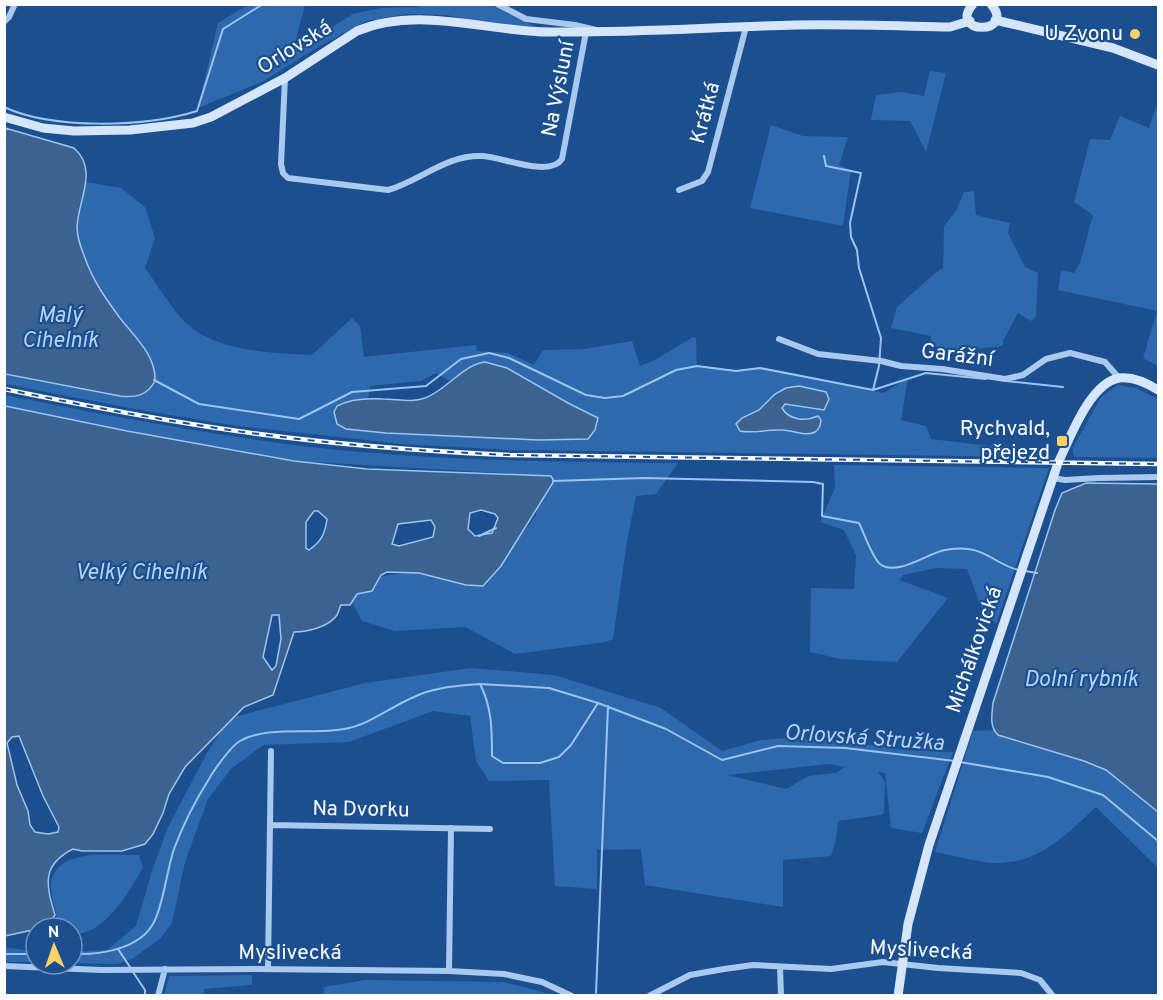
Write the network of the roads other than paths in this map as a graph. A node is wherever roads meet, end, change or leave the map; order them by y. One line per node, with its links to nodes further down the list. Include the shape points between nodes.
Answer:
1 (15, 4): 7 (street)
2 (497, 4): 9 (street, via 526,19)
3 (974, 4): 6 (main road, via 969,12)
4 (991, 4): 5 (main road, via 996,11)
5 (995, 20): 6 (main road, Orlovská, via 990,27 981,29); 11 (main road, via 1113,48)
6 (970, 21): 8 (main road, Orlovská, via 950,27)
7 (4, 22)
8 (746, 27): 9 (main road, Orlovská); 14 (street, Krátká, via 708,172 702,181)
9 (603, 32): 10 (main road, Orlovská)
10 (586, 33): 12 (main road, Orlovská, via 519,31 423,20 388,22 357,31); 12 (street, Na Výsluní, via 562,159 554,166 482,156 438,166 388,190 288,178 282,164)
11 (1158, 65)
12 (285, 78): 13 (main road, Orlovská, via 193,123 91,132 43,128)
13 (4, 117)
14 (679, 190)
15 (779, 339): 16 (street, Garážní, via 818,354 1005,379 1023,375 1046,358 1070,353 1105,362)
16 (1119, 378): 17 (main road, via 1135,379); 19 (main road, Michálkovická, via 1102,386 1090,401)
17 (1158, 390)
18 (1158, 477): 19 (street)
19 (1053, 478): 24 (main road, Michálkovická, via 918,883)
20 (271, 752): 21 (street)
21 (270, 825): 22 (street, Na Dvorku); 28 (street)
22 (451, 828): 23 (street, Na Dvorku); 29 (street)
23 (490, 829)
24 (901, 964): 26 (street, Myslivecká, via 883,962 831,969); 34 (main road, Michálkovická); 35 (street, Myslivecká, via 1021,973 1040,980)
25 (4, 966): 27 (street, Myslivecká)
26 (780, 967): 30 (street, Myslivecká, via 753,965 690,975); 33 (street)
27 (165, 969): 28 (street, Myslivecká); 31 (street)
28 (268, 969): 29 (street, Myslivecká)
29 (449, 971): 32 (street, Myslivecká, via 513,976 542,982)
30 (650, 995)
31 (158, 996)
32 (572, 996)
33 (781, 996)
34 (898, 996)
35 (1053, 996)

